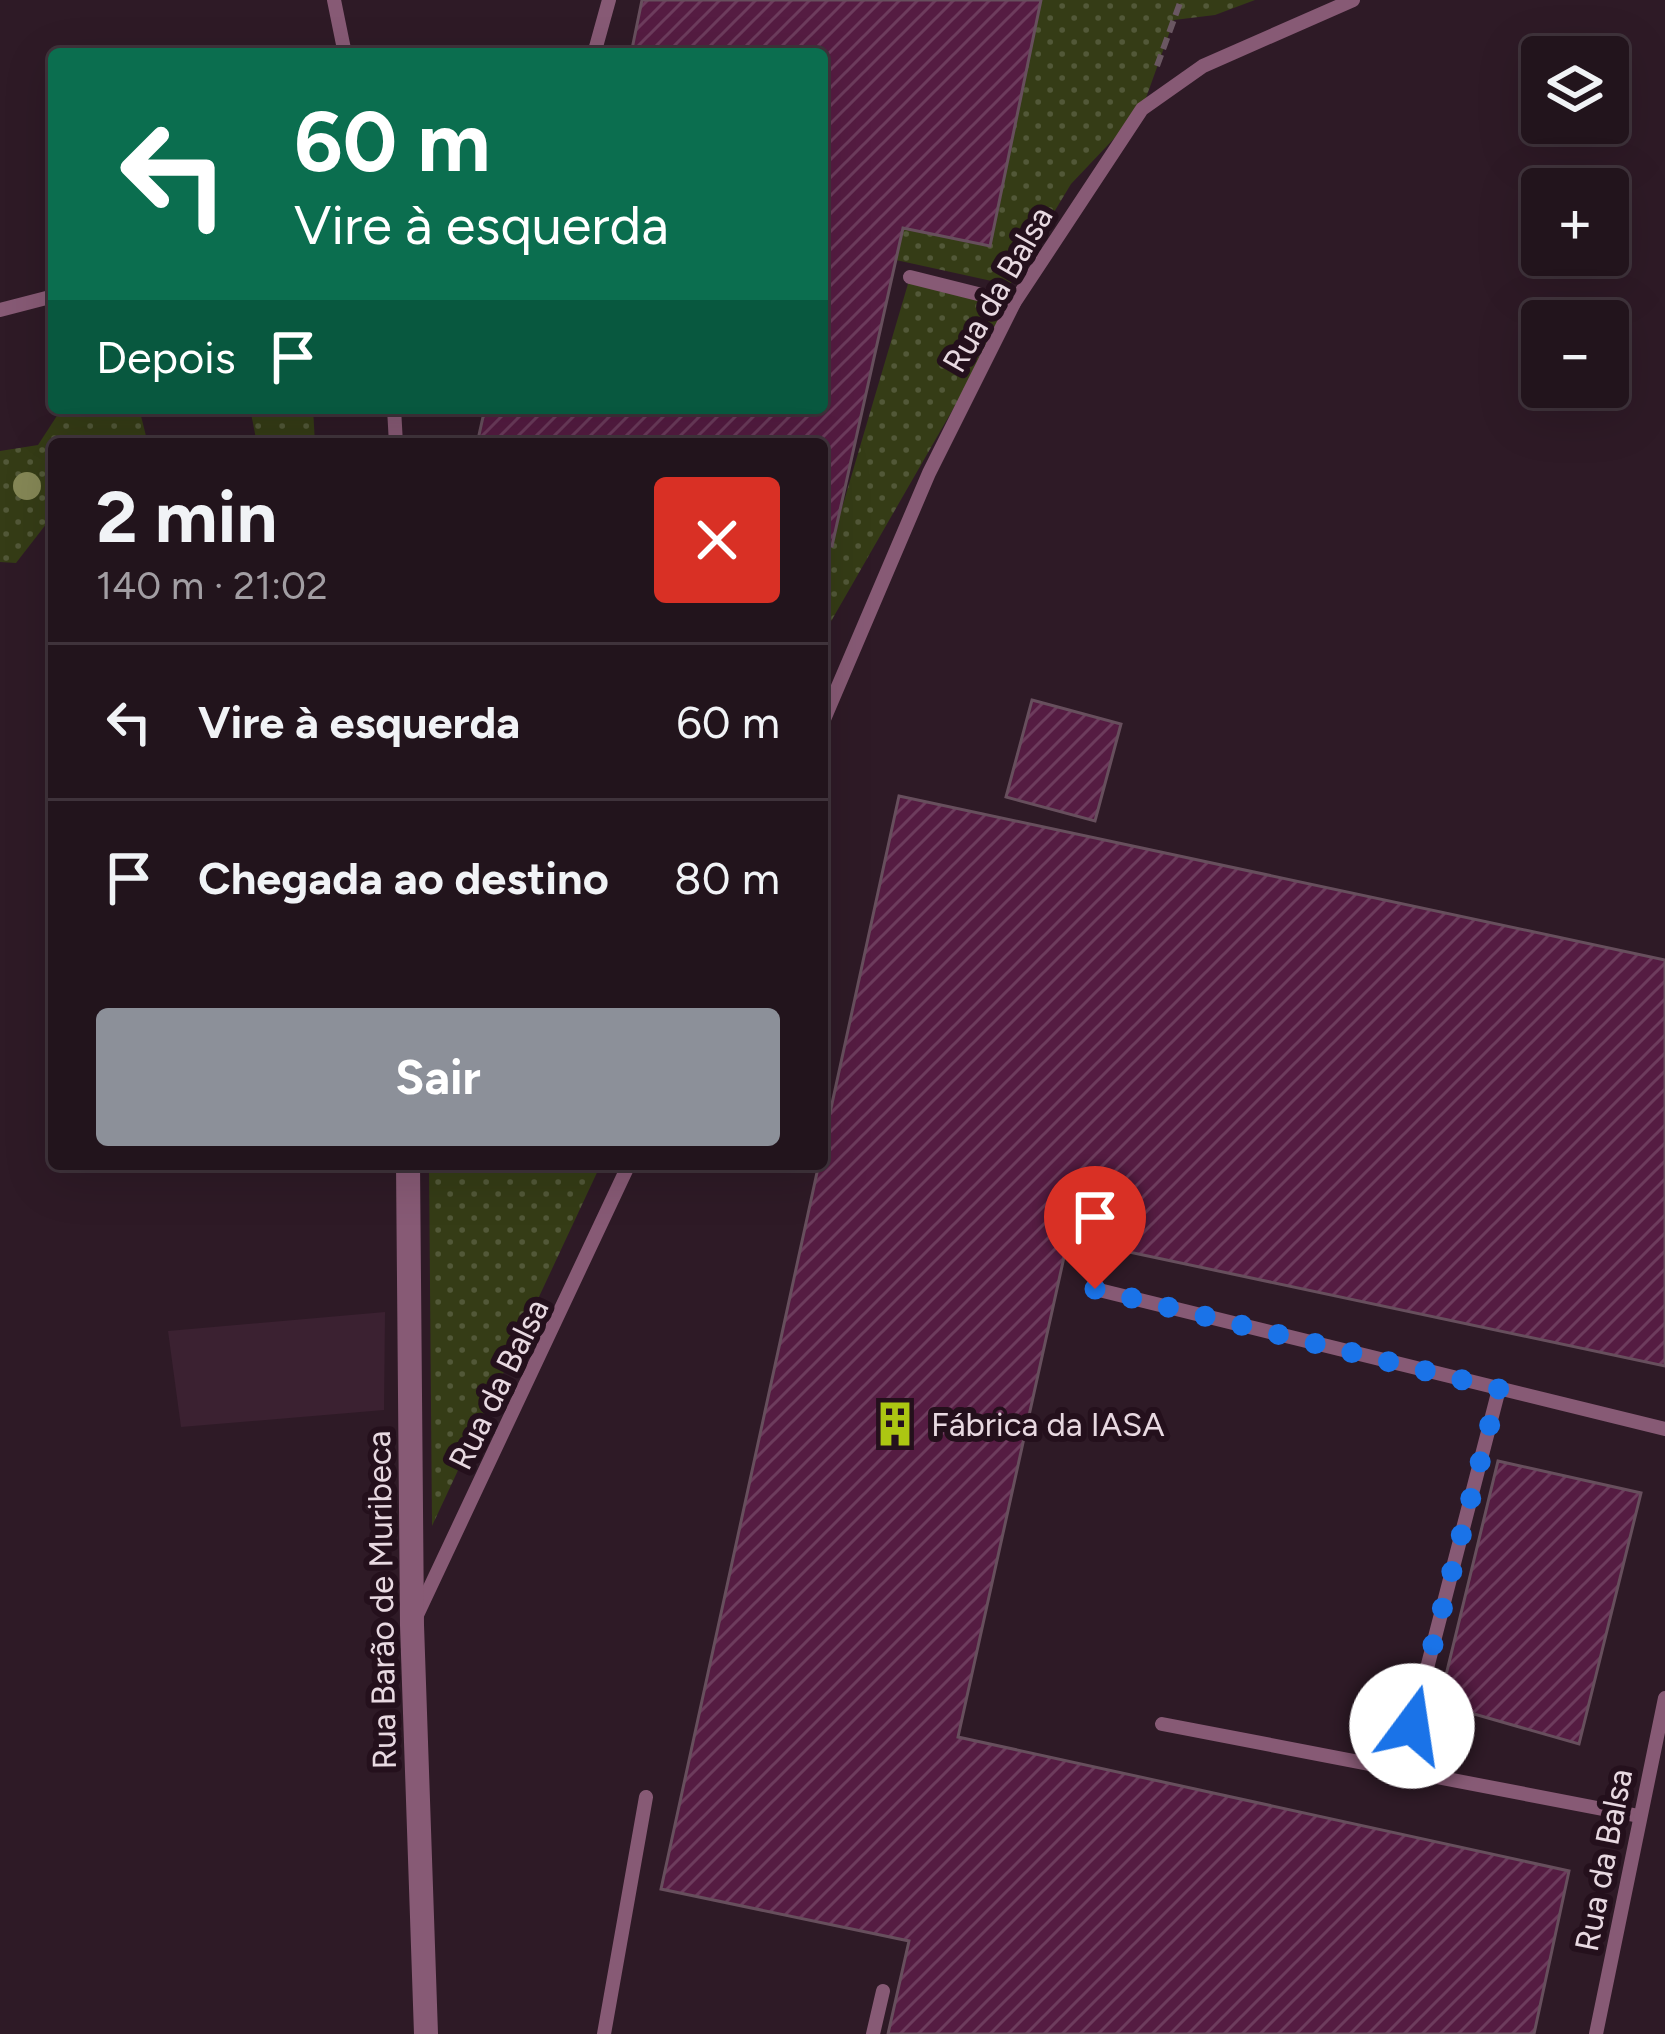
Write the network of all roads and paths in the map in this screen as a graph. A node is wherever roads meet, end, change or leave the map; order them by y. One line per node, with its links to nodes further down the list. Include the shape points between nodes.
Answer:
1 (334, 0): 5 (lane)
2 (609, 0): 6 (lane)
3 (1181, 0): 7 (path)
4 (1353, 0): 7 (lane, Rua da Balsa, via 1203,66)
5 (344, 48)
6 (596, 48)
7 (1142, 109): 10 (lane, Rua da Balsa)
8 (910, 277): 10 (lane)
9 (48, 298): 11 (lane)
10 (1014, 303): 12 (lane, Rua da Balsa, via 929,473)
11 (0, 310)
12 (828, 710)
13 (408, 1170): 18 (street, Rua Barão de Muribeca)
14 (626, 1170): 18 (lane, Rua da Balsa)
15 (1095, 1289): 16 (lane)
16 (1499, 1389): 17 (lane); 21 (lane)
17 (1665, 1429)
18 (412, 1625): 25 (street, Rua Barão de Muribeca)
19 (1665, 1698): 23 (lane, Rua da Balsa)
20 (1162, 1724): 21 (lane)
21 (1401, 1768): 23 (lane)
22 (646, 1797): 26 (lane)
23 (1639, 1816): 28 (lane, Rua da Balsa)
24 (883, 1991): 27 (lane)
25 (426, 2034)
26 (604, 2034)
27 (873, 2034)
28 (1596, 2034)

